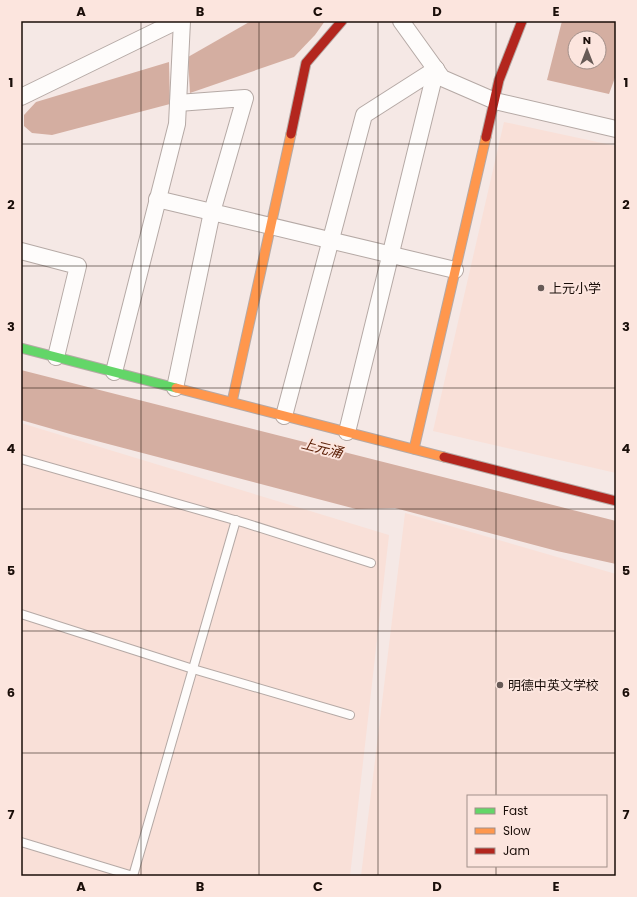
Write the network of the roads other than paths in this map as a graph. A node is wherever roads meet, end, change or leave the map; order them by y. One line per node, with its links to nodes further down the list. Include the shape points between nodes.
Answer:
1 (177, 21): 7 (street)
2 (182, 21): 9 (street)
3 (342, 21): 13 (street, via 306,63)
4 (401, 21): 6 (street)
5 (522, 21): 8 (street, via 499,80)
6 (436, 69): 8 (street, via 442,78); 14 (street, via 364,114); 16 (street)
7 (21, 97)
8 (494, 101): 10 (street); 17 (street)
9 (178, 103): 11 (street, via 177,124); 12 (street, via 245,98)
10 (616, 129)
11 (157, 199): 12 (street); 20 (street)
12 (212, 212): 13 (street); 21 (street)
13 (271, 226): 14 (street); 22 (street)
14 (331, 240): 16 (street); 23 (street)
15 (21, 251): 19 (street, via 78,266)
16 (391, 254): 17 (street); 24 (street)
17 (456, 270): 25 (street)
18 (21, 348): 19 (street)
19 (56, 357): 20 (street)
20 (114, 372): 21 (street)
21 (175, 388): 22 (street)
22 (232, 402): 23 (street)
23 (284, 416): 24 (street)
24 (347, 432): 25 (street)
25 (414, 449): 27 (street)
26 (21, 459): 28 (lane)
27 (616, 501)
28 (236, 520): 29 (lane); 31 (lane)
29 (371, 563)
30 (21, 614): 31 (lane)
31 (193, 669): 32 (lane); 33 (lane, via 133,876)
32 (350, 715)
33 (21, 842)

